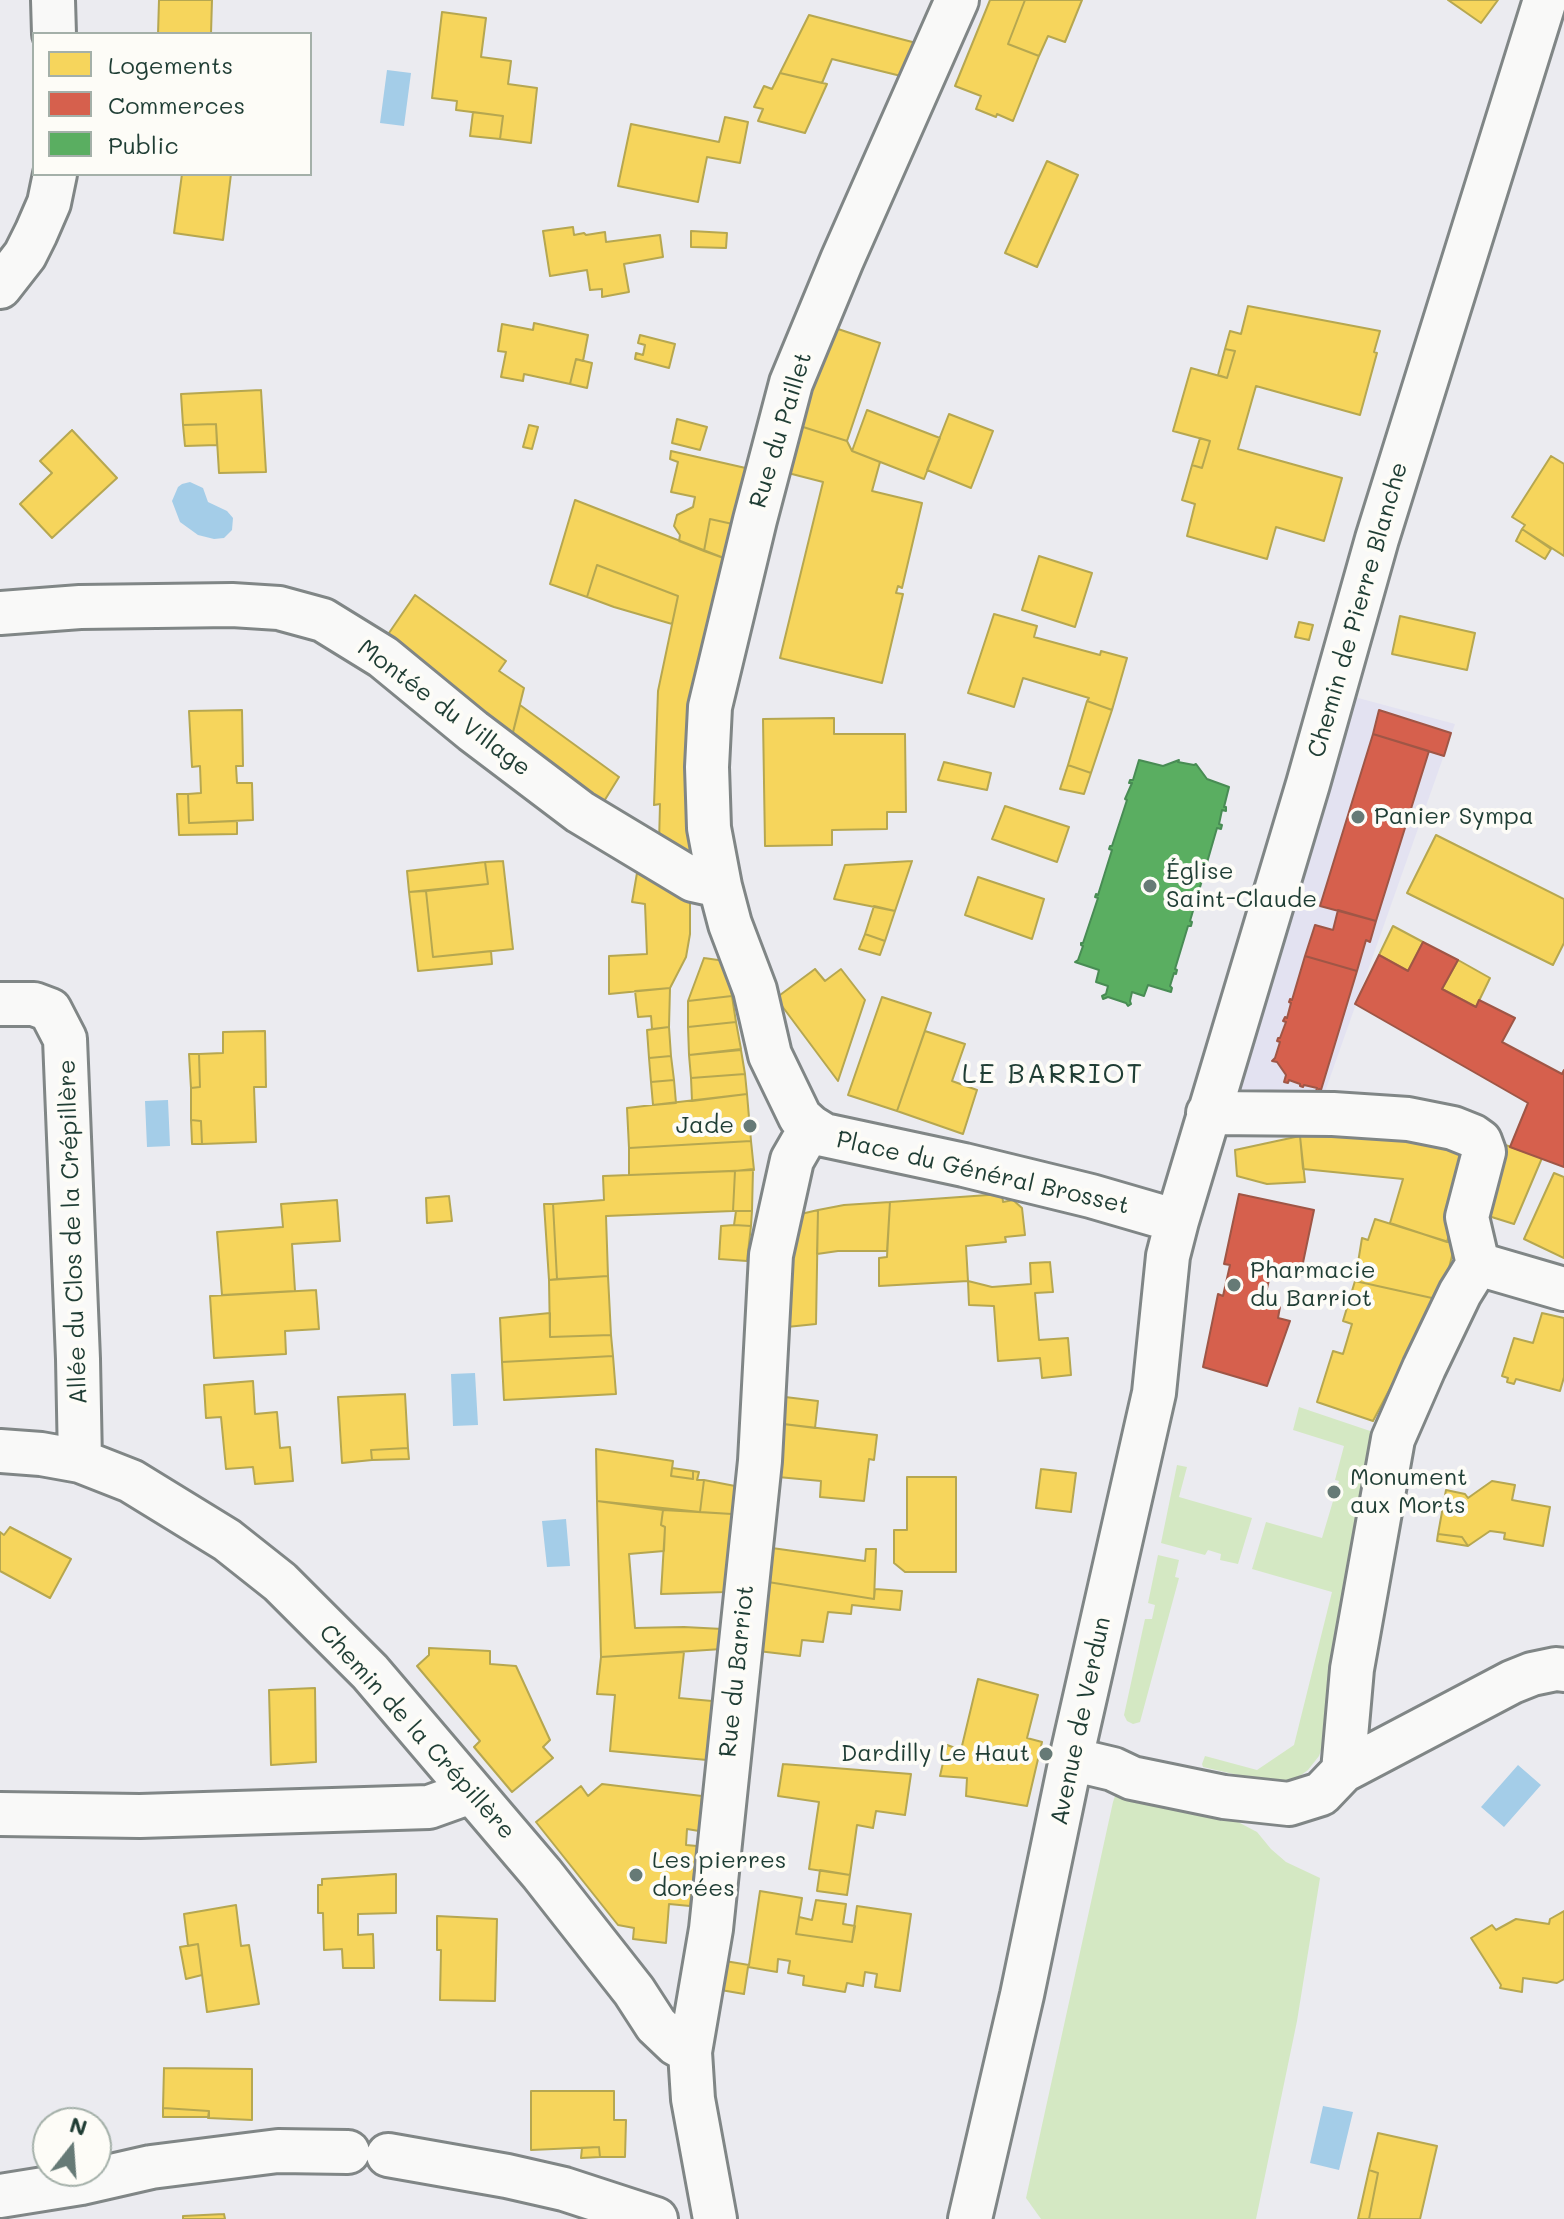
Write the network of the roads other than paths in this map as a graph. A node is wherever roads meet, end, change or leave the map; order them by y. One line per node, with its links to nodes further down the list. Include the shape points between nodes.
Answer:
1 (53, 0): 4 (street)
2 (957, 0): 8 (street, Rue du Paillet, via 791,383 710,707 709,828)
3 (1545, 0): 10 (street, Chemin de Pierre Blanche, via 1377,539)
4 (54, 32)
5 (55, 176): 6 (street, via 39,227)
6 (0, 287)
7 (0, 613): 8 (street, Montée du Village, via 232,605 279,608 323,620 383,657 580,812 693,880)
8 (720, 886): 11 (street, Place du Général Brosset, via 755,990 770,1055 800,1117)
9 (0, 1004): 16 (street, Allée du Clos de la Crépillère, via 34,1004 50,1010 65,1039)
10 (1208, 1113): 12 (street, Chemin de Pierre Blanche); 13 (street, via 1408,1119 1473,1136 1484,1152 1467,1217)
11 (811, 1127): 12 (street, Place du Général Brosset, via 824,1135 978,1168); 22 (street, Rue du Barriot, via 792,1160 771,1255 757,1487 711,1929)
12 (1177, 1221): 18 (street, Avenue de Verdun, via 1168,1256 1154,1393)
13 (1493, 1268): 14 (street); 19 (street, via 1460,1293 1393,1439 1352,1669)
14 (1564, 1289)
15 (0, 1451): 16 (street, Chemin de la Crépillère)
16 (80, 1461): 20 (street, Chemin de la Crépillère, via 170,1504 280,1582 370,1672)
17 (1564, 1670): 19 (street, via 1512,1682)
18 (1071, 1759): 19 (street, via 1224,1797 1289,1804 1321,1794); 26 (street, Avenue de Verdun)
19 (1343, 1771)
20 (471, 1792): 21 (street, via 429,1807 140,1816); 22 (street, Chemin de la Crépillère, via 542,1874 656,2025)
21 (0, 1814)
22 (690, 2052): 25 (street, Rue du Barriot)
23 (0, 2196): 24 (street, via 151,2167 278,2151 368,2154 507,2176)
24 (656, 2219)
25 (715, 2219)
26 (970, 2219)

